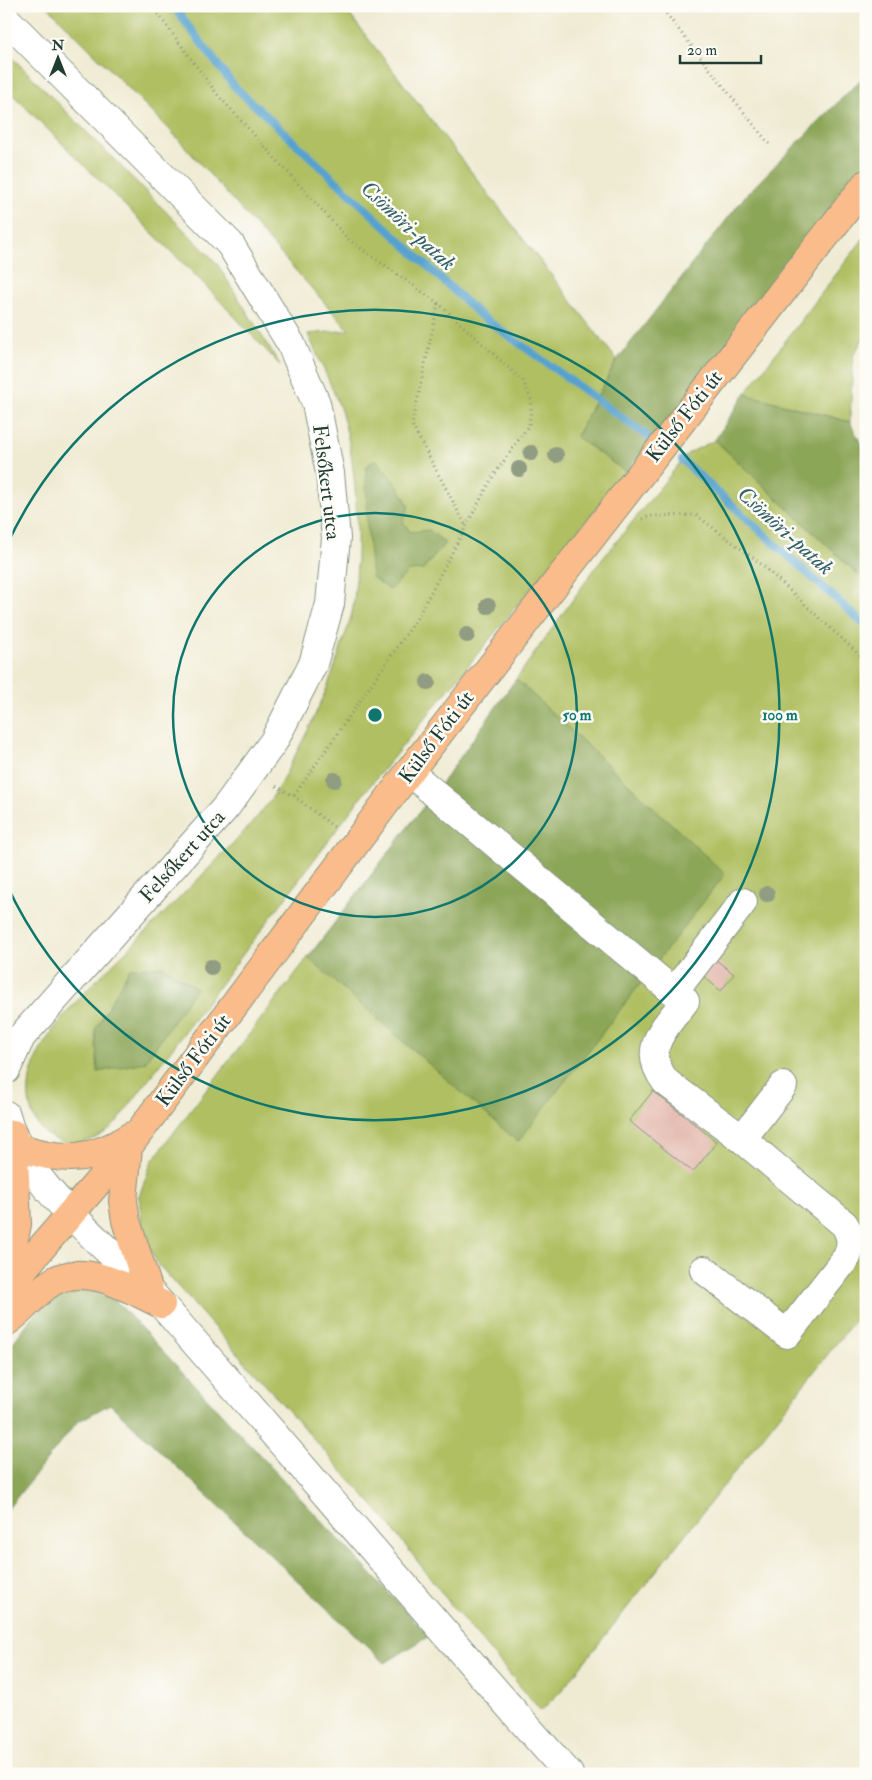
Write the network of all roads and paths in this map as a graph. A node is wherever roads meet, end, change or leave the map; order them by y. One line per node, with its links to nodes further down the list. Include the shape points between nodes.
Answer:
1 (152, 6): 6 (path, via 218,94 349,240)
2 (660, 6): 4 (path)
3 (6, 19): 10 (street, Felsőkert utca, via 230,244 291,344 316,403 330,473 336,538 330,604 313,664 274,740)
4 (769, 144)
5 (866, 184): 11 (main road, Külső Fóti út)
6 (438, 303): 8 (path, via 412,425); 8 (path, via 523,381 532,401 529,425 492,478)
7 (634, 524): 9 (path, via 649,516 696,515 760,563)
8 (466, 526): 12 (path, via 416,620)
9 (866, 661)
10 (252, 772): 12 (path); 16 (street, Felsőkert utca, via 226,807 36,1019 15,1048)
11 (409, 772): 13 (main road, Külső Fóti út); 15 (street)
12 (294, 796): 13 (path)
13 (354, 844): 19 (main road, Külső Fóti út)
14 (743, 902): 15 (street)
15 (674, 992): 20 (street, via 685,1001 659,1036 654,1061 659,1073 666,1082)
16 (6, 1070)
17 (783, 1086): 20 (street)
18 (13, 1133): 19 (main road, via 57,1157 85,1156); 21 (street, via 36,1173); 23 (main road, via 17,1224)
19 (135, 1138): 21 (main road, Külső Fóti út); 25 (main road, via 123,1202 126,1221)
20 (742, 1139): 22 (street, via 844,1224 850,1233 850,1250 787,1334)
21 (72, 1214): 24 (main road, Külső Fóti út); 25 (street)
22 (704, 1270)
23 (6, 1278)
24 (6, 1289)
25 (155, 1298): 26 (main road, via 79,1274 64,1276 51,1282); 27 (street)
26 (6, 1322)
27 (569, 1774)

